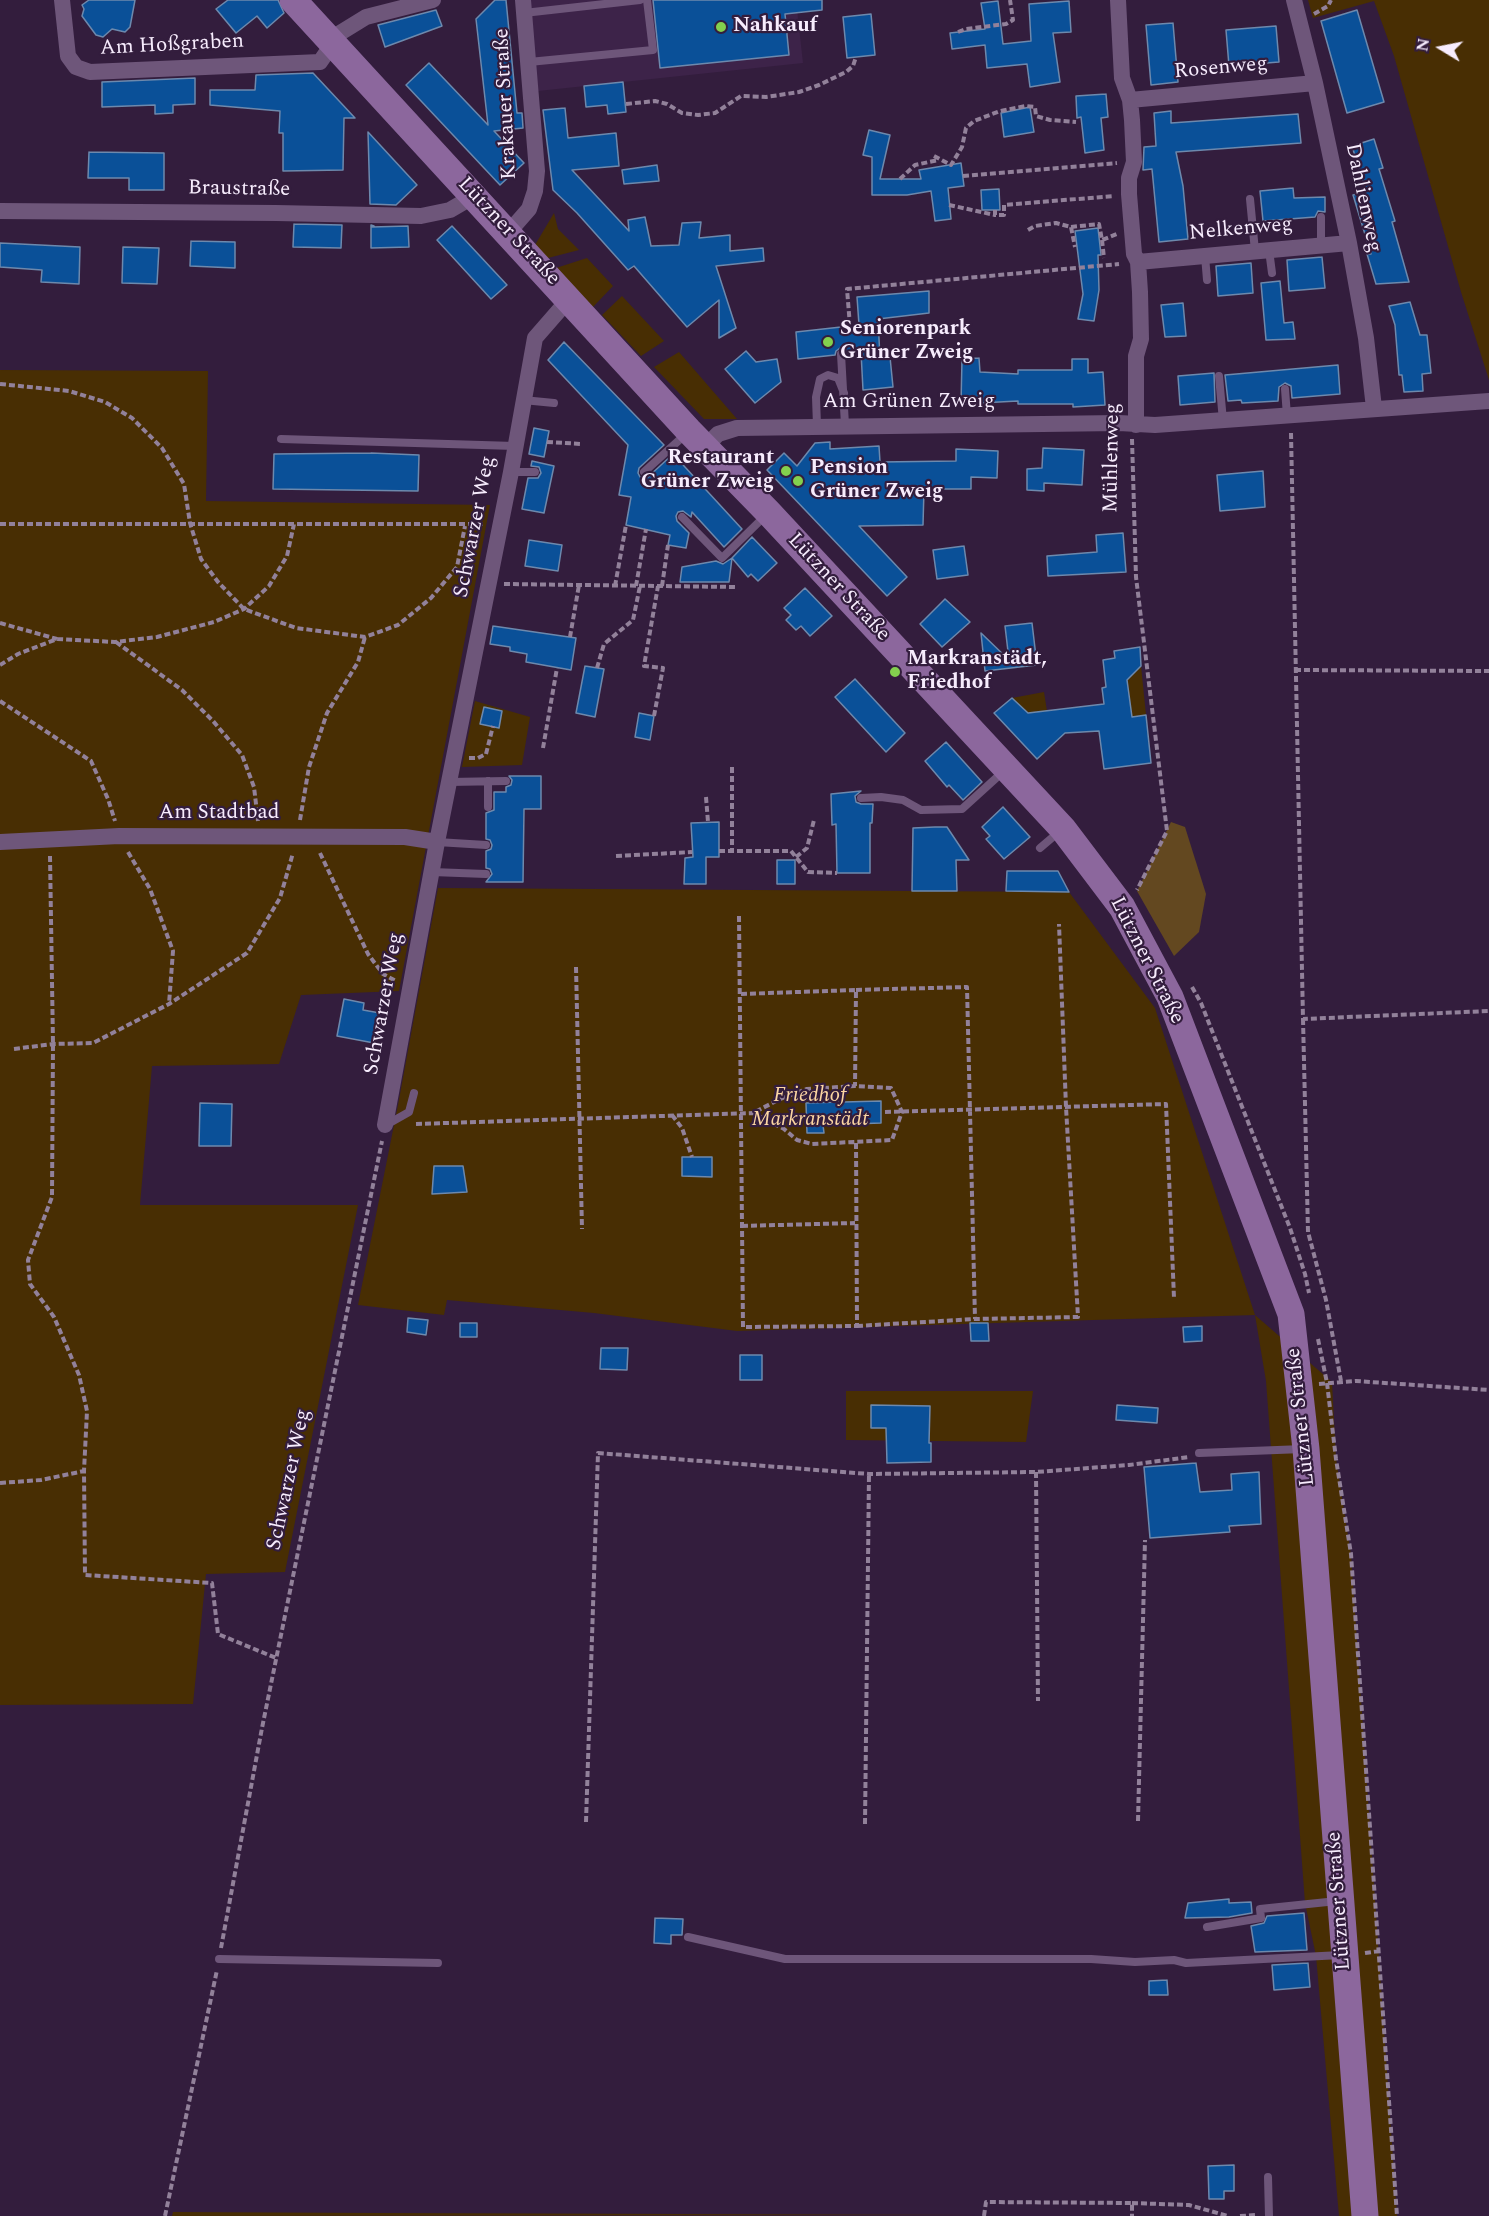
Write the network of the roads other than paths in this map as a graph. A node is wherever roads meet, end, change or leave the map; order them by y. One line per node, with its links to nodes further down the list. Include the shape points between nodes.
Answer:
1 (62, 0): 9 (street, Am Hoßgraben, via 68,56 76,67 90,72 320,62)
2 (293, 0): 9 (main road, Lützner Straße)
3 (433, 0): 9 (street, via 366,17 340,33)
4 (640, 0): 8 (lane)
5 (647, 0): 10 (lane, via 653,50)
6 (1118, 0): 12 (street, Mühlenweg, via 1122,78)
7 (1294, 0): 11 (street, Dahlienweg)
8 (524, 6): 10 (street, Krakauer Straße)
9 (333, 45): 13 (main road, Lützner Straße)
10 (529, 62): 17 (street, Krakauer Straße, via 535,191 529,208)
11 (1315, 82): 12 (street, Rosenweg); 18 (street, Dahlienweg)
12 (1130, 100): 22 (street, Mühlenweg, via 1134,162 1129,194)
13 (474, 196): 15 (street, Braustraße, via 450,210 421,216); 17 (main road, Lützner Straße)
14 (1250, 199): 20 (lane)
15 (0, 211)
16 (1320, 217): 19 (lane)
17 (508, 234): 25 (main road, Lützner Straße)
18 (1349, 243): 19 (street, Nelkenweg); 33 (street, Dahlienweg)
19 (1321, 245): 20 (street, Nelkenweg)
20 (1262, 251): 21 (street, Nelkenweg); 23 (lane)
21 (1204, 256): 22 (street, Nelkenweg); 24 (lane)
22 (1138, 262): 37 (street, Mühlenweg, via 1141,339 1136,356)
23 (1272, 273)
24 (1207, 280)
25 (569, 299): 30 (street, Schwarzer Weg, via 535,338); 40 (main road, Lützner Straße)
26 (841, 354): 29 (lane)
27 (1219, 376): 35 (lane)
28 (1285, 390): 34 (lane)
29 (843, 393): 36 (lane); 38 (lane, via 838,378 828,375 820,379)
30 (523, 400): 32 (lane); 41 (street, Schwarzer Weg)
31 (1489, 400): 33 (street)
32 (554, 403)
33 (1374, 408): 34 (street)
34 (1289, 416): 35 (street)
35 (1223, 421): 37 (street)
36 (845, 425): 37 (street, Am Grünen Zweig); 38 (street, Am Grünen Zweig)
37 (1137, 425)
38 (817, 426): 40 (street, Am Grünen Zweig, via 737,428)
39 (281, 439): 41 (lane)
40 (697, 439): 44 (lane); 45 (main road, Lützner Straße)
41 (515, 446): 42 (street, Schwarzer Weg)
42 (511, 472): 43 (lane); 50 (street, Schwarzer Weg)
43 (534, 472)
44 (644, 472)
45 (769, 513): 46 (lane, via 722,558); 47 (main road, Lützner Straße)
46 (682, 517)
47 (1006, 769): 51 (lane, via 962,809 921,810 903,800); 53 (main road, Lützner Straße)
48 (488, 781): 49 (lane); 50 (lane); 52 (lane)
49 (506, 781)
50 (449, 782): 55 (street, Schwarzer Weg)
51 (861, 798)
52 (488, 807)
53 (1063, 829): 57 (lane); 62 (main road, Lützner Straße, via 1133,895 1291,1314)
54 (0, 842): 55 (street, Am Stadtbad, via 119,836 405,837)
55 (437, 842): 56 (lane); 58 (street, Schwarzer Weg)
56 (486, 845)
57 (1040, 848)
58 (432, 872): 59 (lane); 61 (street, Schwarzer Weg)
59 (486, 874)
60 (414, 1093): 61 (lane, via 410,1112)
61 (385, 1125)
62 (1306, 1449): 63 (lane); 64 (main road, Lützner Straße)
63 (1199, 1453)
64 (1340, 1901): 65 (lane, via 1260,1909 1261,1918); 67 (main road, Lützner Straße)
65 (1207, 1927)
66 (688, 1936): 67 (lane, via 785,1959 1091,1959 1186,1963)
67 (1344, 1955): 72 (main road, Lützner Straße)
68 (219, 1959): 69 (lane)
69 (438, 1964)
70 (1268, 2177): 71 (lane)
71 (1269, 2216)
72 (1365, 2216)

